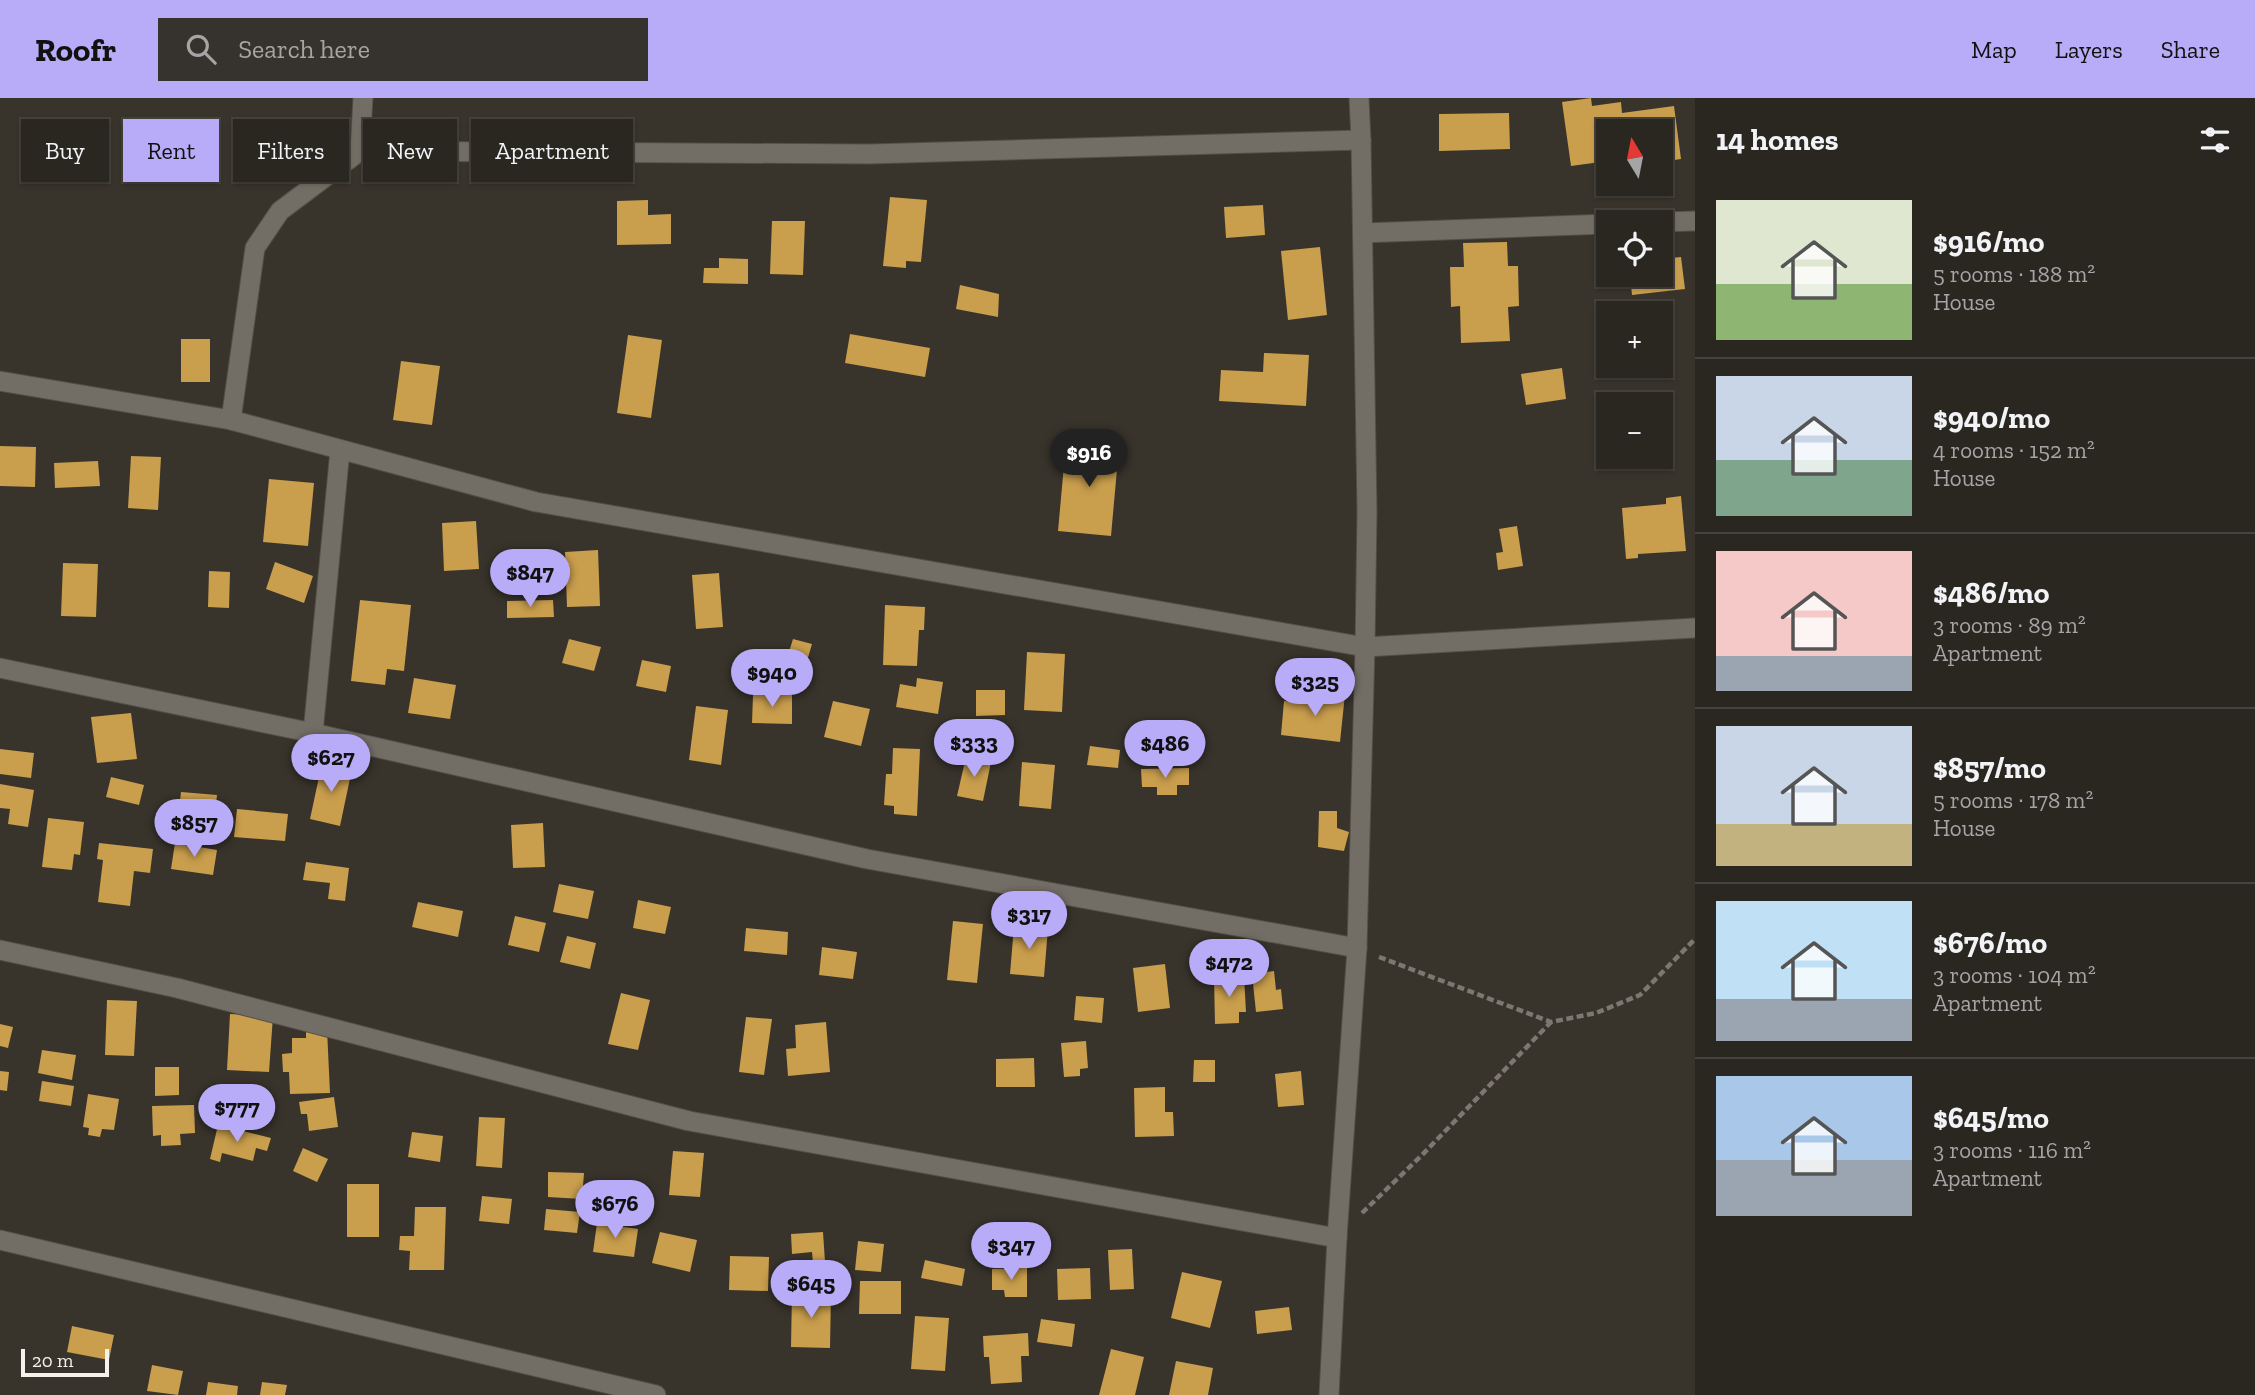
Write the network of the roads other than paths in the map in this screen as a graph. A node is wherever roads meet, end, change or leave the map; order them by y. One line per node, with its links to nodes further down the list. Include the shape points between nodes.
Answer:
1 (363, 98): 4 (street)
2 (1359, 98): 3 (street)
3 (1361, 140): 4 (street, via 869,154); 8 (street)
4 (360, 151): 10 (street, via 280,211 255,248)
5 (1695, 221): 6 (street)
6 (1673, 222)
7 (1596, 224): 8 (street)
8 (1363, 233): 13 (street)
9 (0, 381): 10 (street)
10 (231, 420): 11 (street)
11 (340, 450): 13 (street, via 536,502); 15 (street)
12 (1695, 628): 13 (street)
13 (1365, 647): 16 (street)
14 (0, 668): 15 (street)
15 (313, 733): 16 (street, via 867,859)
16 (1357, 948): 18 (street)
17 (0, 950): 18 (street, via 177,988 689,1121)
18 (1337, 1238): 21 (street)
19 (0, 1240): 20 (street)
20 (656, 1395)
21 (1329, 1395)

